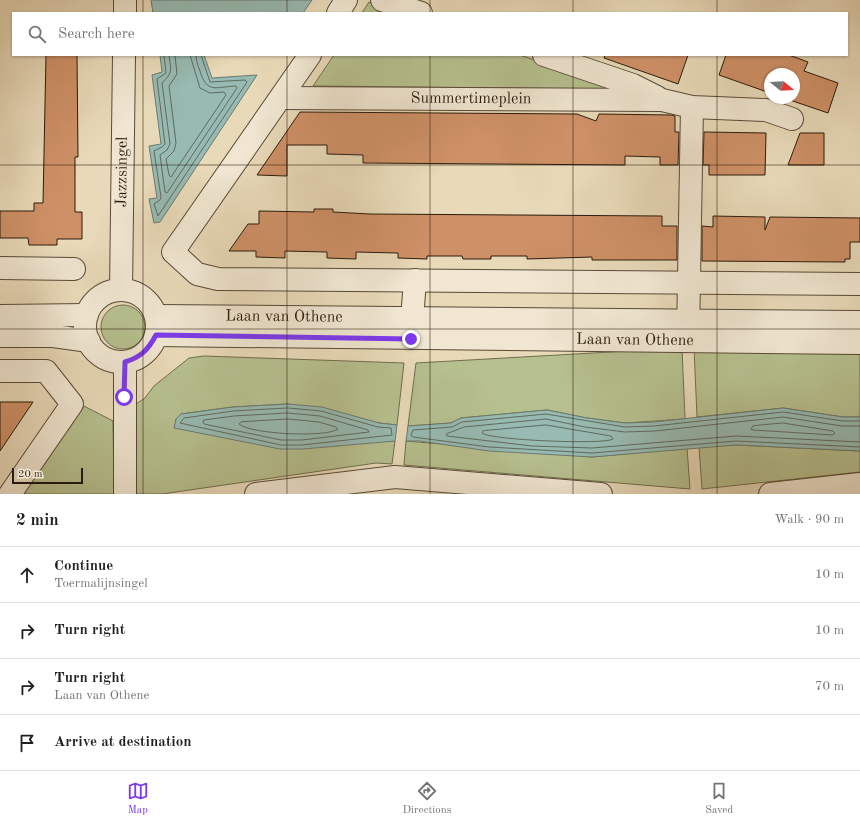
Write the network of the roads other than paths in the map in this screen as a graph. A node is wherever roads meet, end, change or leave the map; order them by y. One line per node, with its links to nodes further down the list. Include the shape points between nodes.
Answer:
1 (125, 0): 4 (street)
2 (346, 0): 5 (street)
3 (382, 0): 6 (street)
4 (125, 12)
5 (339, 12)
6 (418, 12)
7 (124, 56): 19 (street, Jazzsingel)
8 (309, 56): 10 (street)
9 (547, 56): 11 (street, Summertimeplein, via 633,85)
10 (281, 98): 11 (street, Summertimeplein); 16 (street, via 173,252 197,274 218,279)
11 (662, 100): 12 (street, Summertimeplein)
12 (692, 107): 13 (street, Summertimeplein, via 766,110); 17 (street)
13 (792, 119)
14 (0, 268): 15 (street)
15 (74, 270)
16 (416, 280): 17 (street); 24 (street)
17 (688, 283): 18 (street); 25 (street)
18 (860, 284)
19 (121, 290): 20 (street, via 100,297); 23 (street, via 136,293 149,302)
20 (87, 315): 21 (street); 27 (street)
21 (0, 316)
22 (860, 322): 25 (street, Laan van Othene)
23 (156, 326): 24 (street, Laan van Othene); 29 (street, via 150,348 139,358)
24 (412, 329): 25 (street, Laan van Othene)
25 (688, 332): 28 (street, Laan van Othene)
26 (0, 336): 27 (street, via 53,336)
27 (89, 341): 29 (street, via 98,353 110,360)
28 (860, 343)
29 (125, 362): 33 (street)
30 (0, 371): 32 (street, via 46,371 72,404)
31 (860, 484): 36 (street)
32 (10, 494)
33 (125, 494)
34 (256, 494): 35 (street, via 395,477)
35 (601, 494)
36 (770, 494)

